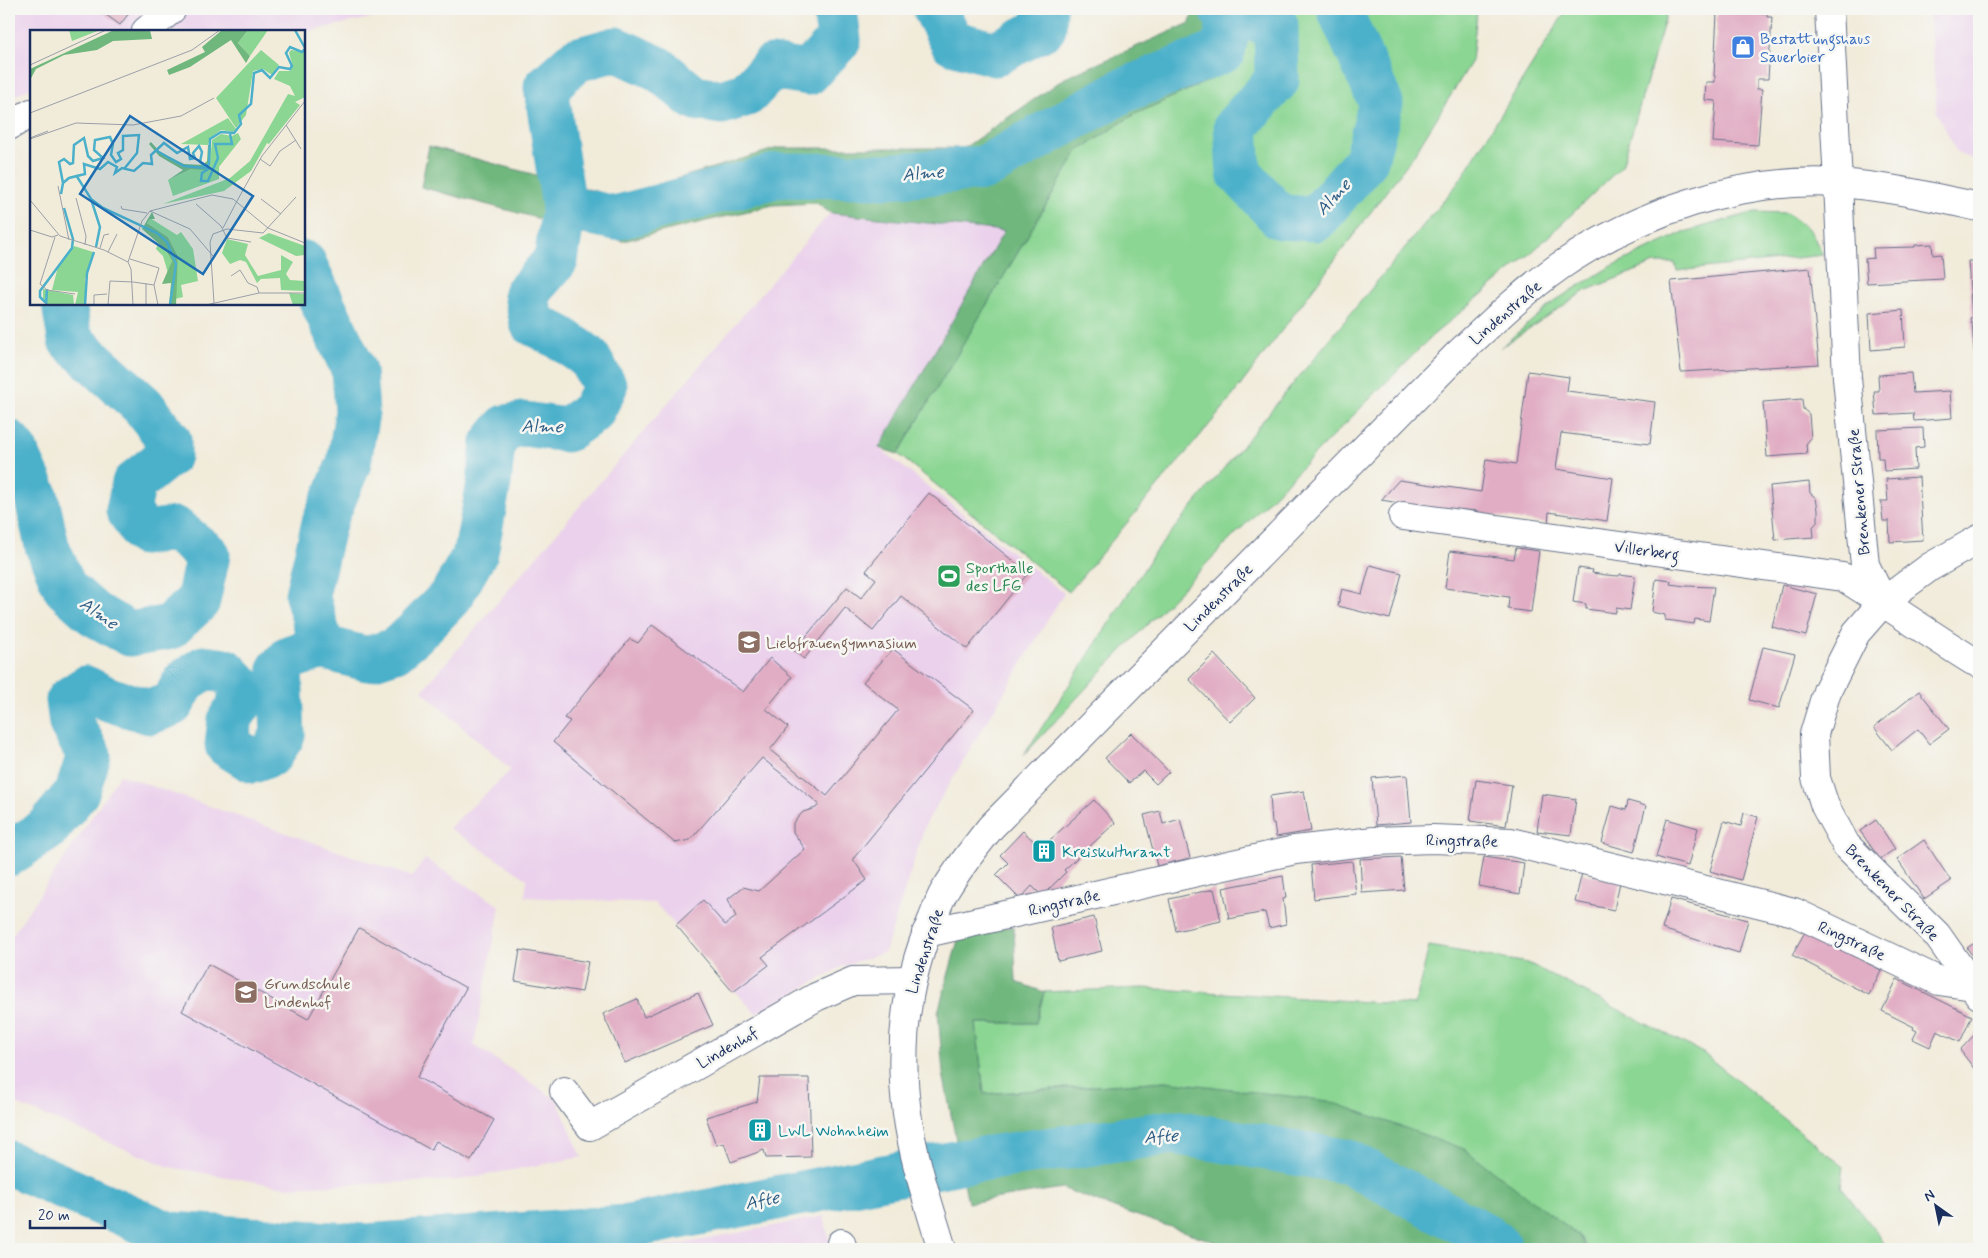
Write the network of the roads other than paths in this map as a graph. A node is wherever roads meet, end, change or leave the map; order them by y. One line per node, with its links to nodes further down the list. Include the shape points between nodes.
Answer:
1 (172, 9): 3 (street)
2 (1829, 9): 6 (street, Brenkener Straße)
3 (147, 30)
4 (30, 114): 5 (street)
5 (9, 126)
6 (1838, 183): 7 (street, Lindenstraße, via 1890,189); 10 (street, Brenkener Straße, via 1847,378 1865,564); 12 (street, Lindenstraße, via 1784,183 1735,191 1650,218 1560,266 1512,303 991,827 943,894)
7 (1979, 207)
8 (1403, 516): 10 (street, Villerberg, via 1843,576)
9 (1979, 540): 10 (street, via 1930,567)
10 (1884, 601): 11 (street, Villerberg, via 1937,639); 14 (street, Brenkener Straße, via 1856,633 1827,691 1814,734 1816,778 1825,806 1846,845 1937,935)
11 (1979, 662)
12 (926, 933): 13 (street, Lindenstraße); 14 (street, Ringstraße, via 1296,850 1433,839 1511,842 1794,912 1939,981)
13 (912, 980): 15 (street, Lindenhof, via 853,981 816,997 590,1126); 16 (street, Lindenstraße, via 904,1030 903,1077 907,1115)
14 (1976, 990)
15 (564, 1091)
16 (942, 1249)

